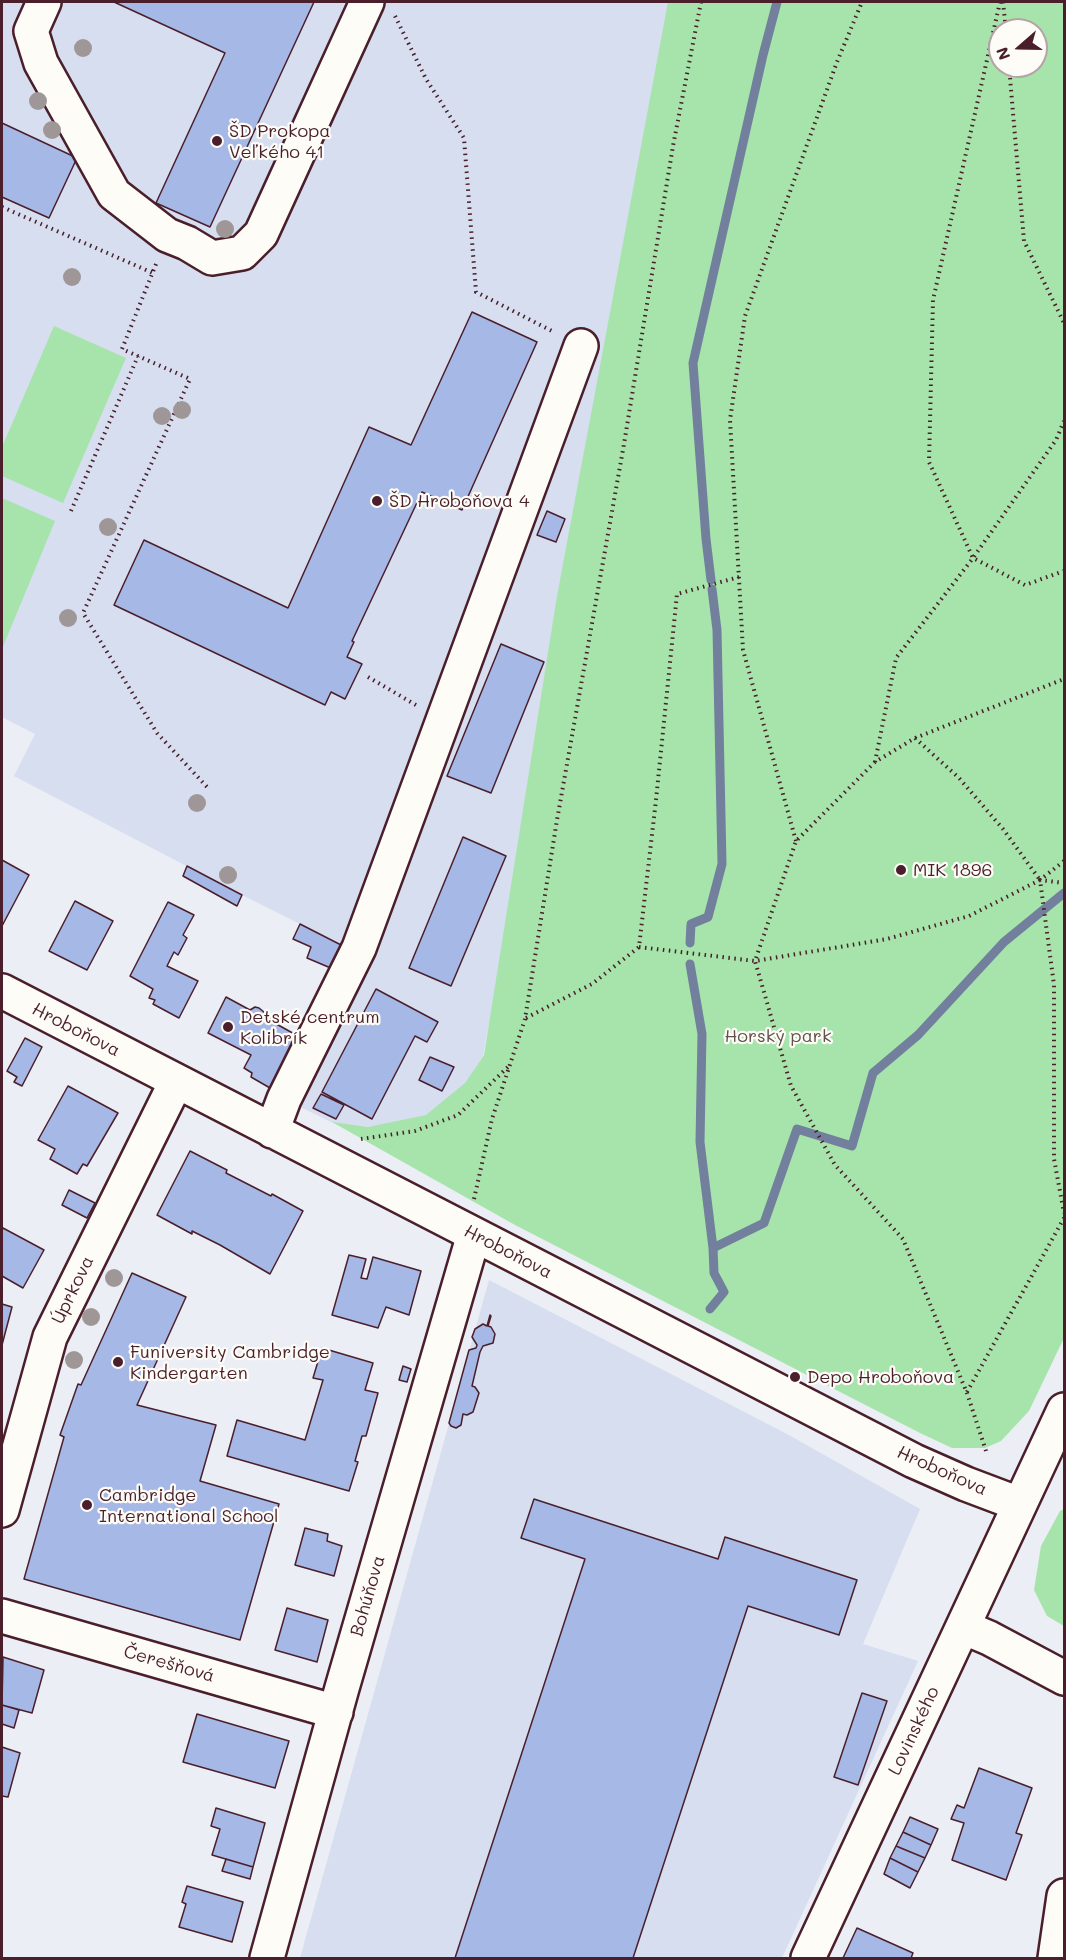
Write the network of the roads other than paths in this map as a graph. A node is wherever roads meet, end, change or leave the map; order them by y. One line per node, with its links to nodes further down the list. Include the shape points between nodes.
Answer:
1 (44, 2): 2 (street, via 31,31 42,63 114,194 167,235 212,258 242,253 261,234)
2 (380, 6)
3 (581, 346): 6 (street, via 359,948)
4 (2, 991): 5 (street, Hroboňova)
5 (176, 1082): 6 (street, Hroboňova); 10 (street, Úprkova, via 50,1337)
6 (272, 1131): 7 (street, Hroboňova)
7 (473, 1219): 9 (street, Hroboňova, via 914,1461); 14 (street, Bohúňova)
8 (1065, 1410): 9 (street, Lovinského)
9 (1019, 1504): 12 (street, Lovinského)
10 (2, 1510)
11 (2, 1616): 14 (street, Čerešňová)
12 (963, 1627): 13 (street); 17 (street, Lovinského)
13 (1065, 1678)
14 (336, 1712): 16 (street, Bohúňova)
15 (1065, 1896): 18 (street)
16 (267, 1959)
17 (808, 1959)
18 (1055, 1959)

